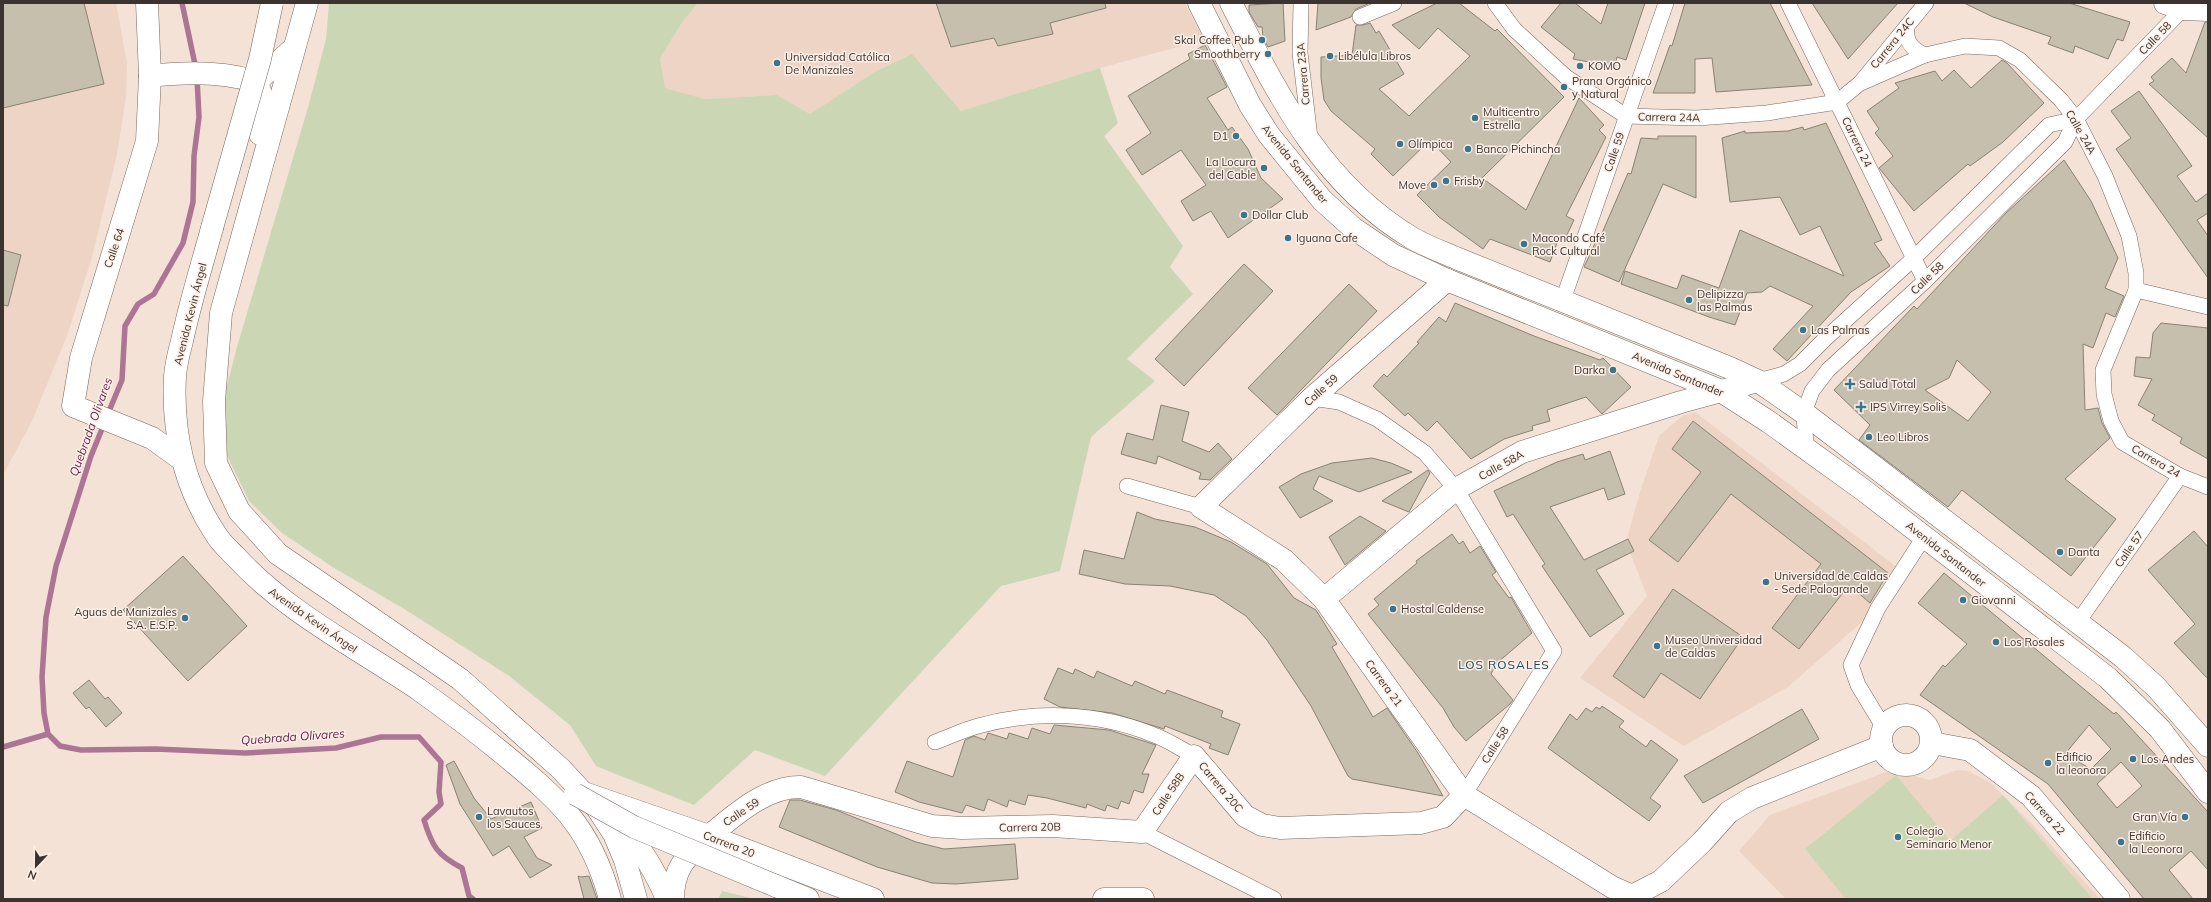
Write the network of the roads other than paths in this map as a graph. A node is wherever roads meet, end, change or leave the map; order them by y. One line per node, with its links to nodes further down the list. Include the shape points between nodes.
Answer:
1 (147, 3): 18 (main road, Calle 64)
2 (272, 3): 35 (main road, Avenida Kevin Ángel, bridge, via 260,59 186,323 175,373)
3 (307, 3): 16 (main road)
4 (1199, 3): 27 (main road, Avenida Santander, via 1261,123 1322,200 1353,228 1393,255)
5 (1231, 3): 24 (main road, via 1278,93)
6 (1301, 3): 24 (street, Carrera 23A, via 1300,53)
7 (1394, 3): 14 (street)
8 (1495, 3): 22 (street, Carrera 24A, via 1514,29 1566,77)
9 (1666, 3): 22 (street, Calle 59)
10 (1788, 3): 21 (street, Carrera 24)
11 (1926, 3): 15 (street, Carrera 24C)
12 (2174, 6): 13 (main road); 23 (street, Calle 58)
13 (2208, 10)
14 (1360, 17)
15 (1906, 26): 17 (street, via 1909,45); 20 (street, Carrera 24C)
16 (294, 47): 19 (main road); 25 (main road)
17 (1925, 55): 20 (street, Calle 24A); 23 (street, Calle 24A, via 1965,46 1999,48 2020,60 2061,100)
18 (150, 76): 19 (main road, via 174,73 231,75); 37 (main road, Calle 64, via 147,141 107,266 75,385 73,406)
19 (256, 82): 25 (main road, via 264,106)
20 (1859, 84): 21 (street, Calle 24A)
21 (1837, 102): 22 (street, Carrera 24A, via 1697,118); 26 (street, Carrera 24)
22 (1626, 116): 30 (street, Calle 59)
23 (2076, 119): 26 (street, Calle 58, via 2049,125); 28 (street, Calle 58, via 2065,142); 29 (street, Calle 24A, via 2105,176 2130,236)
24 (1311, 145): 30 (main road, via 1350,189 1373,210 1412,238)
25 (250, 208): 56 (main road, via 221,314 214,401 216,463 239,511 278,554 460,679 544,753)
26 (1914, 259): 28 (street, Carrera 24); 32 (street, Calle 58, via 1800,364 1784,374)
27 (1447, 280): 33 (main road, Avenida Santander); 34 (main road, Calle 59)
28 (1924, 281): 36 (street, Calle 58, via 1828,370 1812,391)
29 (2136, 290): 31 (street); 40 (street, Carrera 24, via 2103,370 2104,394 2111,421 2122,442)
30 (1563, 300): 32 (main road)
31 (2208, 307)
32 (1758, 381): 33 (main road, Calle 58A); 36 (main road)
33 (1721, 391): 38 (main road, Avenida Santander); 43 (main road, Calle 58A, via 1522,452)
34 (1312, 398): 43 (street, via 1339,402 1377,419 1425,453); 44 (main road, Calle 59)
35 (175, 412): 37 (main road); 39 (main road, Avenida Kevin Ángel)
36 (1804, 413): 38 (street, Calle 58); 47 (main road)
37 (147, 436): 39 (main road, Calle 64)
38 (1806, 447): 45 (main road, Avenida Santander)
39 (182, 460): 48 (main road, Avenida Kevin Ángel, via 195,497 216,535 246,569 278,597)
40 (2180, 476): 42 (street, Carrera 24); 47 (street, Calle 57)
41 (1127, 486): 44 (street, Carrera 21)
42 (2208, 487)
43 (1456, 489): 46 (main road, Calle 58A); 57 (street, Calle 58, via 1554,651)
44 (1201, 507): 46 (main road, Carrera 21, via 1284,560)
45 (1924, 538): 49 (street, via 1878,608 1851,664 1858,685); 55 (main road, Avenida Santander, via 2108,678 2160,730)
46 (1324, 599): 57 (main road, Carrera 21)
47 (2078, 622): 52 (main road, via 2156,687)
48 (317, 624): 56 (main road, via 469,707 563,786); 61 (main road, Avenida Kevin Ángel, via 461,721 553,796 574,819 590,844 602,870)
49 (1883, 737): 51 (main road, via 1885,754 1891,760 1908,765 1924,758); 51 (main road, via 1889,721 1896,716 1914,716 1928,726); 57 (main road, Carrera 21, via 1752,798 1729,812 1661,881 1632,896 1612,887)
50 (935, 742): 53 (street, Carrera 20C, via 977,726 1021,717 1066,715 1111,721 1140,730)
51 (1932, 743): 70 (main road, Carrera 22, via 1970,750 2031,796)
52 (2208, 746)
53 (1194, 756): 58 (main road, Carrera 20C, via 1245,816 1262,825 1280,828); 59 (main road, Calle 58B)
54 (775, 791): 59 (main road, Carrera 20B, via 786,786 801,787 932,826 1053,826); 60 (main road, Calle 59, via 752,804)
55 (2208, 792)
56 (582, 795): 60 (main road, Carrera 20); 62 (main road, via 603,817 618,842); 63 (main road, via 610,815 635,841 649,862); 65 (main road, bridge, via 634,827)
57 (1464, 795): 58 (main road, Calle 58, via 1443,817)
58 (1421, 823)
59 (1142, 832): 69 (street, Carrera 20B)
60 (709, 836): 64 (main road, Calle 59, via 685,858 677,871); 66 (main road, Carrera 20)
61 (610, 899)
62 (636, 899)
63 (667, 899)
64 (672, 899)
65 (808, 899)
66 (873, 899)
67 (1104, 899): 68 (main road)
68 (1143, 899)
69 (1274, 899)
70 (2119, 899)

